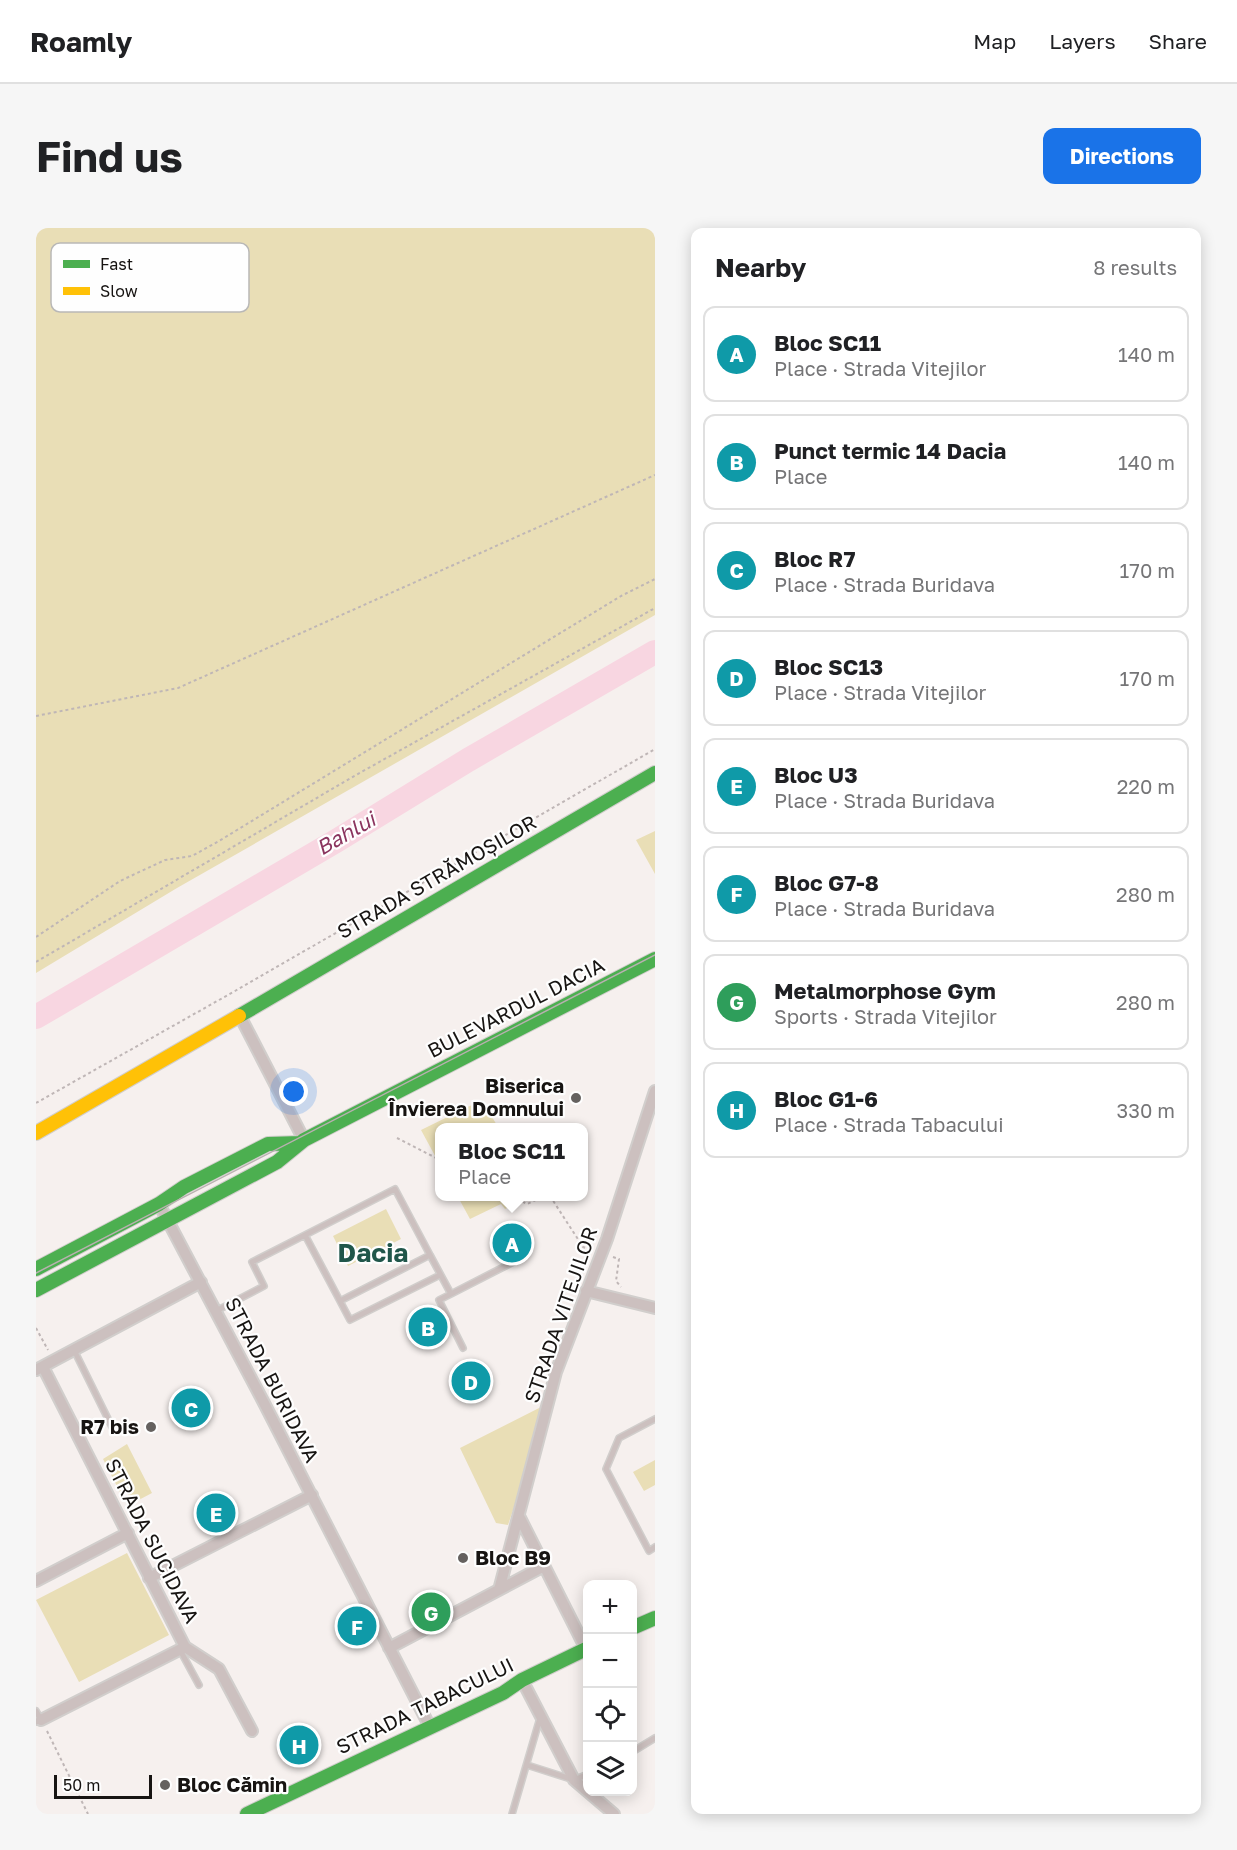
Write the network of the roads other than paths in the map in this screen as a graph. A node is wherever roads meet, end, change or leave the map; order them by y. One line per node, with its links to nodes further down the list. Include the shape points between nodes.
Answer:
1 (655, 773): 3 (street, STRADA STRĂMOȘILOR)
2 (655, 959): 6 (street, BULEVARDUL DACIA)
3 (240, 1017): 5 (street, STRADA STRĂMOȘILOR); 6 (street)
4 (655, 1091): 16 (street, STRADA VITEJILOR)
5 (36, 1133)
6 (302, 1142): 7 (street, BULEVARDUL DACIA, via 268,1144); 8 (street, BULEVARDUL DACIA, via 276,1162)
7 (159, 1204): 8 (street, STRADA BURIDAVA); 12 (street, BULEVARDUL DACIA)
8 (168, 1221): 14 (street, STRADA BURIDAVA); 15 (street, BULEVARDUL DACIA)
9 (305, 1235): 10 (lane, via 395,1189); 18 (lane); 20 (lane, via 252,1262 264,1286)
10 (430, 1255): 13 (lane); 18 (lane)
11 (525, 1256): 17 (lane)
12 (36, 1269)
13 (440, 1275): 17 (lane); 18 (lane, via 350,1320)
14 (201, 1282): 20 (street, STRADA BURIDAVA); 22 (street, STRADA BURIDAVA)
15 (36, 1290)
16 (586, 1291): 19 (street); 27 (street, STRADA VITEJILOR, via 556,1372)
17 (451, 1294): 21 (lane, via 439,1300)
18 (340, 1301)
19 (655, 1308)
20 (216, 1311): 26 (street, STRADA BURIDAVA)
21 (463, 1348)
22 (74, 1350): 23 (street, STRADA BURIDAVA); 25 (lane)
23 (40, 1369): 28 (street, STRADA SUCIDAVA)
24 (655, 1419): 29 (lane, via 619,1437 606,1469 649,1551)
25 (113, 1429)
26 (312, 1495): 31 (street); 38 (street, STRADA BURIDAVA)
27 (520, 1518): 30 (street); 33 (street, STRADA VITEJILOR)
28 (128, 1533): 31 (street, STRADA SUCIDAVA); 32 (street)
29 (655, 1547)
30 (544, 1566): 33 (street); 36 (street)
31 (149, 1578): 37 (street, STRADA SUCIDAVA)
32 (36, 1581)
33 (500, 1590): 38 (street)
34 (655, 1618): 35 (street)
35 (637, 1626)
36 (583, 1641)
37 (182, 1648): 41 (lane); 43 (street, STRADA SUCIDAVA); 45 (street, via 219,1669)
38 (389, 1648): 44 (street, STRADA BURIDAVA)
39 (583, 1651): 40 (street, STRADA TABACULUI)
40 (522, 1680): 42 (street); 44 (street, STRADA TABACULUI)
41 (198, 1685)
42 (541, 1716): 48 (lane); 50 (street)
43 (38, 1718)
44 (430, 1727): 51 (street, STRADA TABACULUI)
45 (252, 1731)
46 (655, 1738): 47 (lane)
47 (637, 1749)
48 (527, 1765): 50 (lane); 52 (lane)
49 (583, 1776): 50 (lane)
50 (574, 1780): 53 (street)
51 (247, 1814)
52 (512, 1814)
53 (614, 1814)

